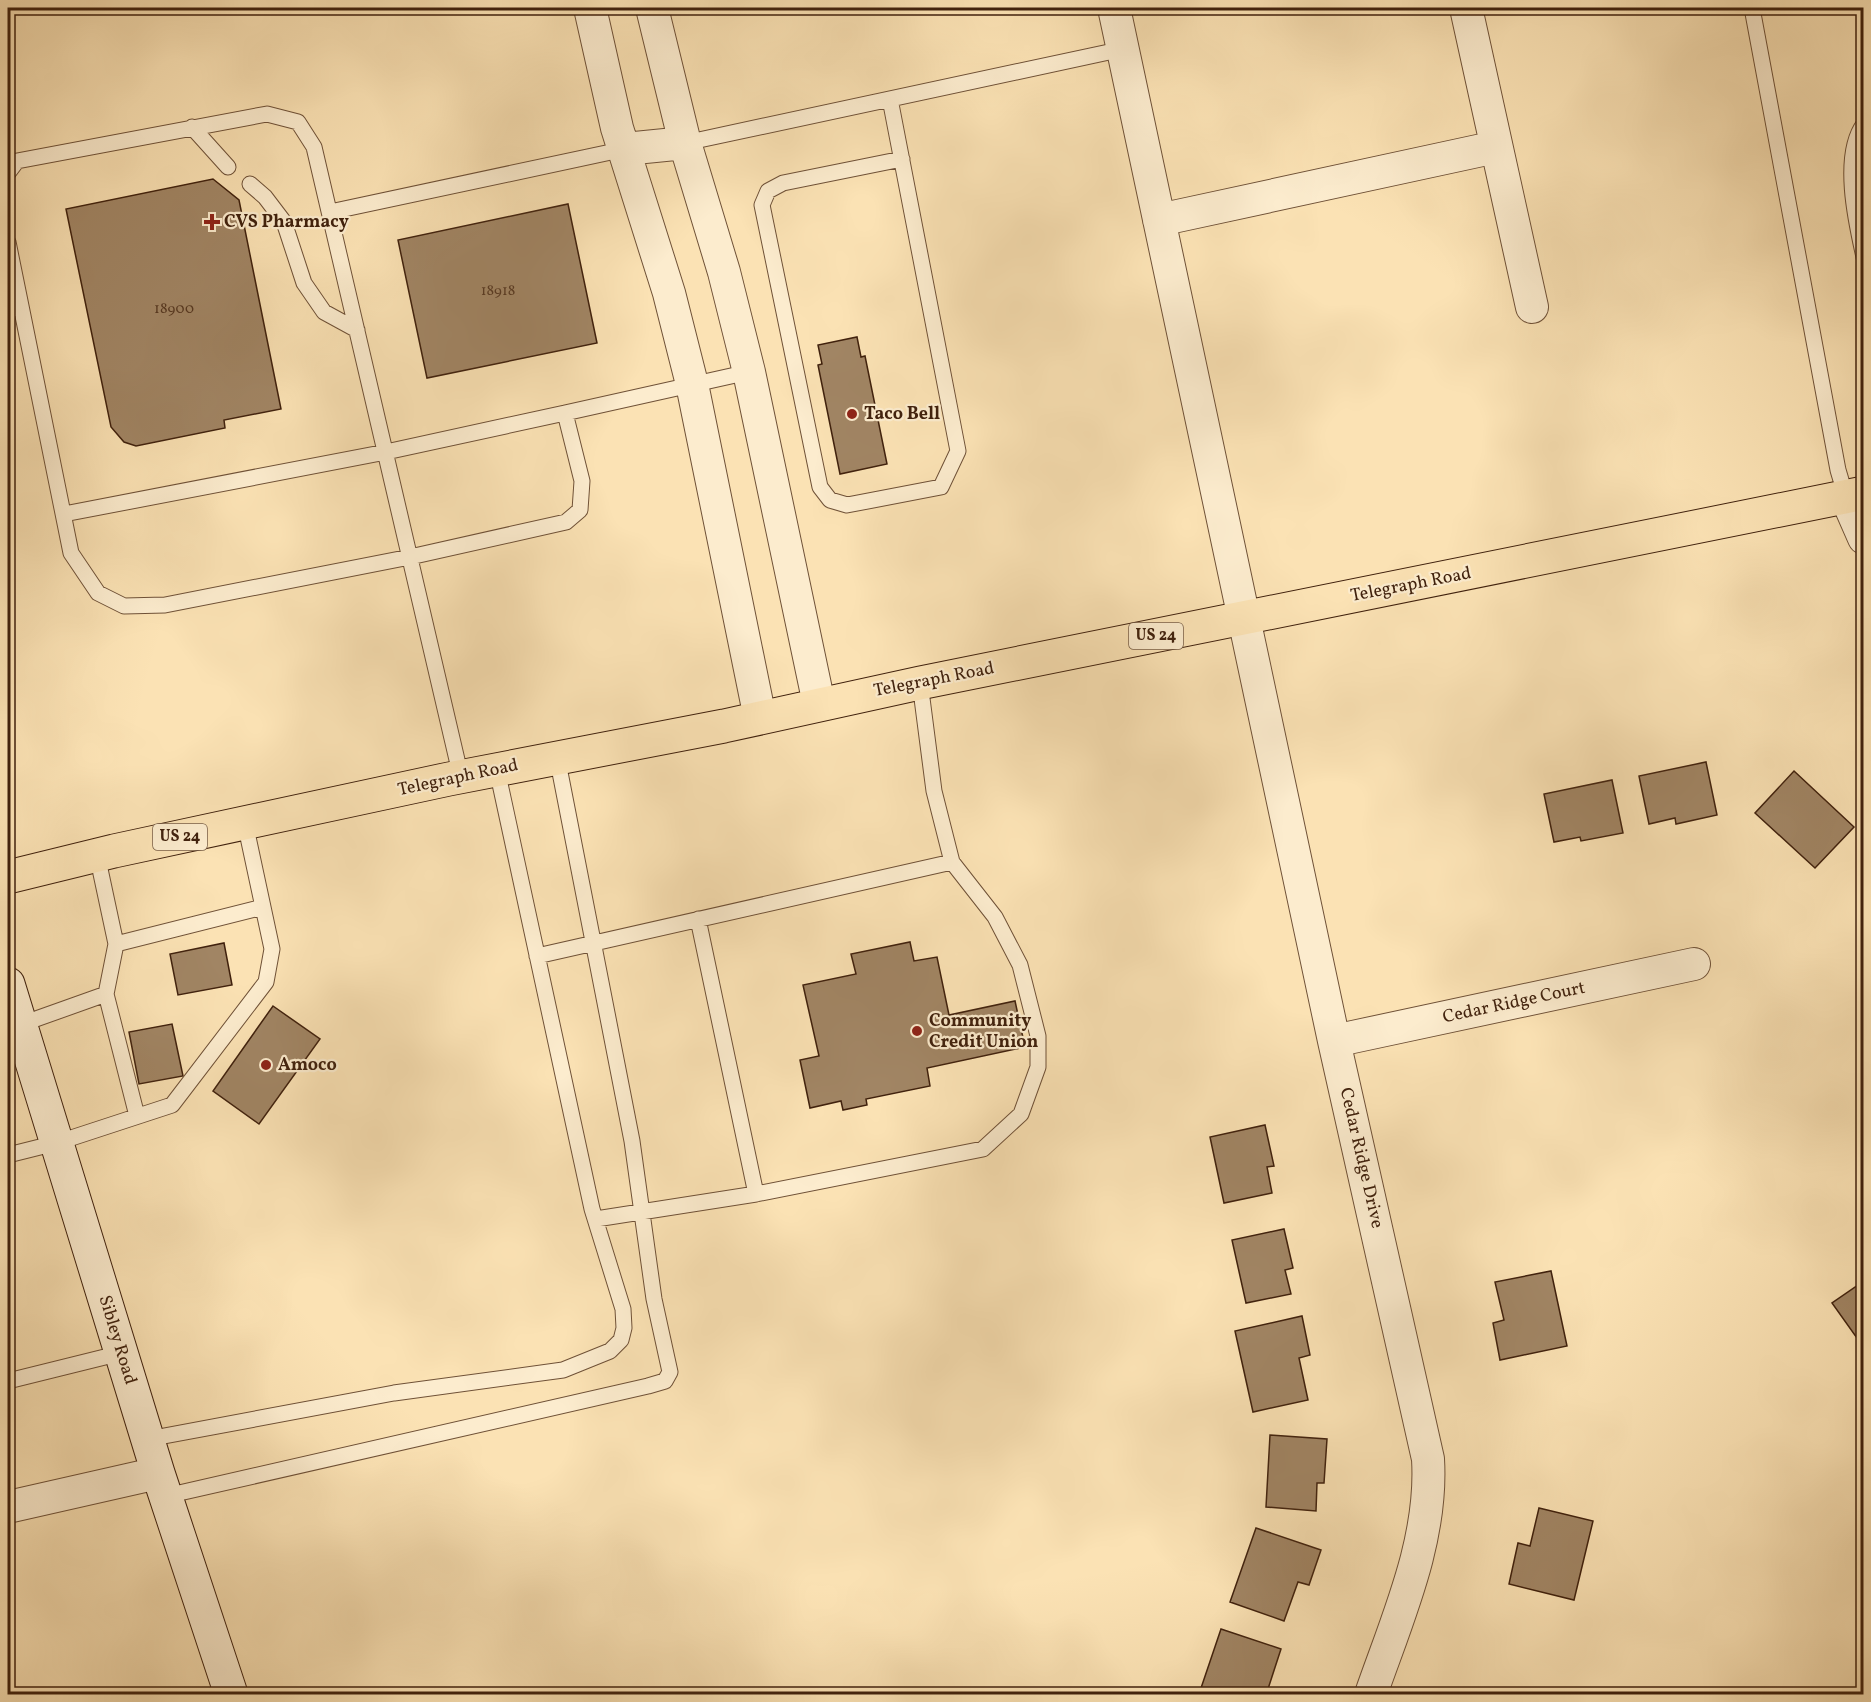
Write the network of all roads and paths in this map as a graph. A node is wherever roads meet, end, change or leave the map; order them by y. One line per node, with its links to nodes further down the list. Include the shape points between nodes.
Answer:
1 (590, 8): 12 (street)
2 (652, 8): 10 (street)
3 (1114, 8): 6 (street, Cedar Ridge Drive)
4 (1466, 8): 11 (street)
5 (1752, 8): 28 (lane, via 1834,448)
6 (1123, 49): 7 (lane); 18 (street, Cedar Ridge Drive)
7 (890, 99): 10 (lane); 13 (lane)
8 (1863, 124): 20 (lane, via 1852,158 1855,220)
9 (192, 127): 14 (lane); 15 (lane, via 17,161); 17 (lane, via 267,114 298,122 314,147)
10 (685, 143): 12 (street); 24 (street)
11 (1496, 147): 18 (street); 21 (street)
12 (625, 149): 17 (lane); 25 (street)
13 (902, 159): 13 (lane, via 958,451 941,487 847,506 830,500 820,487 762,206 768,191 783,183)
14 (228, 167)
15 (8, 173)
16 (250, 184): 23 (lane, via 266,197 284,222 304,283 324,312)
17 (330, 212): 23 (lane)
18 (1159, 220): 32 (street, Cedar Ridge Drive)
19 (8, 242): 22 (lane)
20 (1863, 257)
21 (1532, 307)
22 (14, 308): 29 (lane)
23 (357, 330): 27 (lane)
24 (749, 372): 25 (lane); 34 (street)
25 (692, 384): 26 (lane); 35 (street)
26 (565, 413): 27 (lane); 31 (lane, via 582,481 580,510 566,522)
27 (386, 452): 29 (lane); 31 (lane)
28 (1855, 495): 30 (street); 32 (main road, Telegraph Road / US 24)
29 (64, 514): 31 (lane, via 72,553 98,593 124,606 165,605)
30 (1863, 538)
31 (410, 557): 38 (lane)
32 (1245, 619): 33 (main road, Telegraph Road / US 24); 52 (street, Cedar Ridge Drive)
33 (920, 683): 34 (main road, Telegraph Road / US 24); 41 (lane, via 934,791)
34 (819, 704): 35 (main road, Telegraph Road / US 24)
35 (760, 718): 36 (main road, Telegraph Road / US 24)
36 (557, 757): 37 (main road, Telegraph Road / US 24); 45 (lane)
37 (497, 770): 38 (main road, Telegraph Road / US 24); 47 (lane)
38 (461, 777): 39 (main road, Telegraph Road / US 24)
39 (245, 823): 40 (main road, Telegraph Road / US 24); 43 (lane)
40 (97, 855): 42 (main road, Telegraph Road / US 24); 46 (lane)
41 (952, 862): 44 (lane); 56 (lane, via 995,917 1020,965 1038,1036 1038,1067 1021,1114 983,1149)
42 (8, 877)
43 (263, 907): 46 (lane); 53 (lane, via 272,950 266,982 172,1105)
44 (698, 919): 45 (lane); 56 (lane)
45 (593, 942): 47 (lane); 57 (lane)
46 (116, 944): 50 (lane)
47 (537, 956): 58 (lane)
48 (1694, 964): 52 (street, Cedar Ridge Court)
49 (8, 984): 51 (main road, Sibley Road)
50 (106, 994): 51 (lane); 53 (lane)
51 (19, 1025): 54 (main road, Sibley Road)
52 (1334, 1041): 65 (street, Cedar Ridge Drive, via 1424,1437 1429,1479 1419,1554)
53 (137, 1116): 54 (lane)
54 (56, 1143): 55 (lane); 59 (main road, Sibley Road)
55 (8, 1155)
56 (756, 1194): 57 (lane)
57 (642, 1212): 58 (lane); 62 (lane, via 654,1299 670,1372 665,1381)
58 (596, 1219): 61 (lane, via 624,1309 621,1340 610,1351 563,1370 394,1393)
59 (121, 1353): 60 (lane); 61 (main road, Sibley Road)
60 (8, 1381)
61 (148, 1439): 62 (main road, Sibley Road)
62 (162, 1485): 63 (street); 64 (main road, Sibley Road)
63 (8, 1507)
64 (231, 1695)
65 (1371, 1695)

